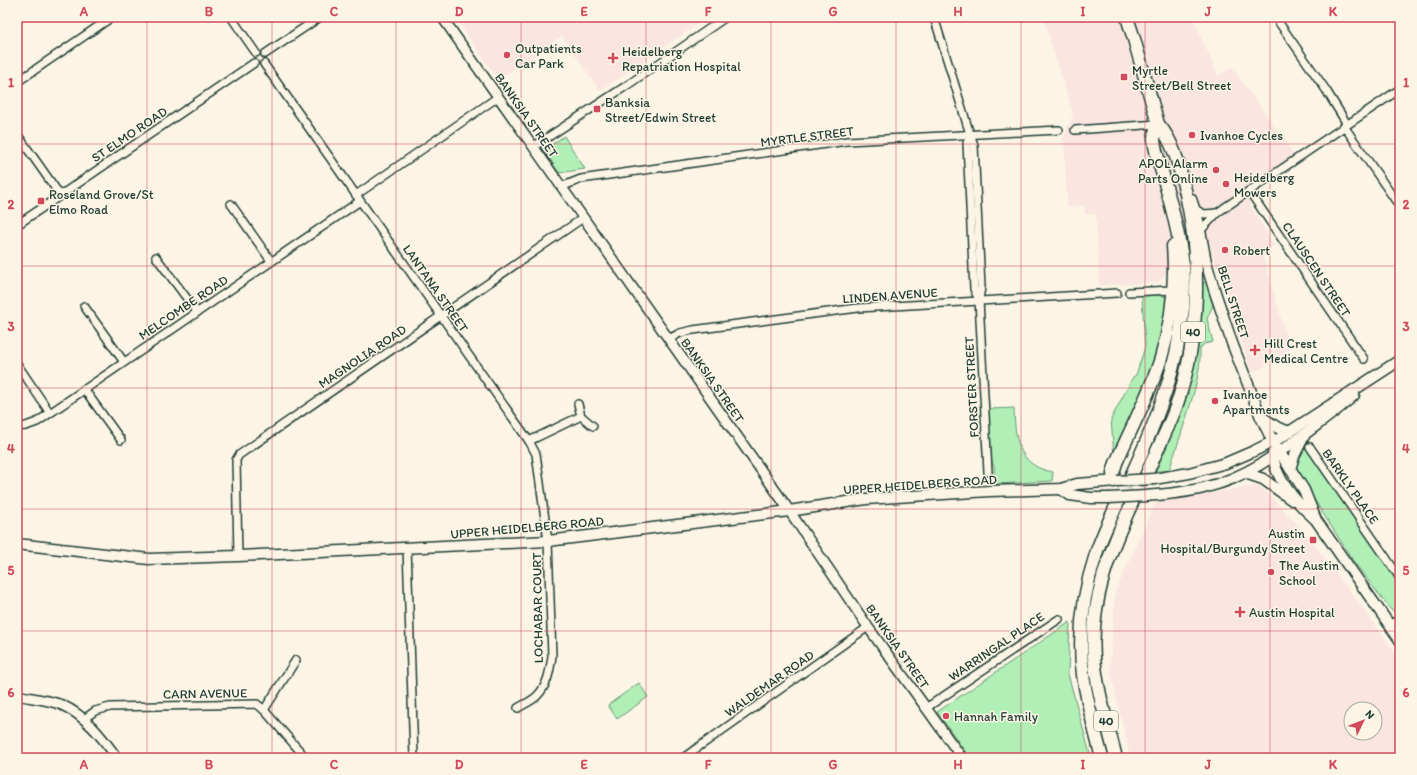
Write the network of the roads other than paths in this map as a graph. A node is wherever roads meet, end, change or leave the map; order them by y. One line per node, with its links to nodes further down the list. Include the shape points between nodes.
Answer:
1 (112, 17): 13 (street)
2 (231, 17): 9 (street)
3 (320, 17): 10 (street)
4 (442, 17): 15 (street, BANKSIA STREET)
5 (726, 17): 22 (street)
6 (934, 17): 21 (street, FORSTER STREET)
7 (1127, 17): 16 (highway, BELL STREET / 40)
8 (1275, 17): 17 (street, via 1326,90)
9 (256, 53): 10 (street); 11 (street)
10 (265, 54): 12 (street)
11 (254, 63): 12 (street, via 260,66); 26 (street, ST ELMO ROAD)
12 (264, 64): 27 (street, LANTANA STREET)
13 (17, 82)
14 (1400, 89): 17 (street)
15 (498, 97): 22 (street, BANKSIA STREET); 27 (street, MELCOMBE ROAD)
16 (1158, 124): 19 (street); 23 (highway, BELL STREET / 40, via 1171,143); 32 (highway, BELL STREET / 40, via 1155,146)
17 (1346, 125): 25 (street); 29 (street)
18 (1059, 130): 21 (street, MYRTLE STREET)
19 (1075, 130)
20 (17, 134): 26 (street)
21 (970, 135): 24 (street, MYRTLE STREET, via 847,141 581,179); 41 (street, FORSTER STREET, via 967,143 973,274 974,289)
22 (534, 147): 24 (street, BANKSIA STREET)
23 (1184, 184): 30 (main road, BELL STREET); 69 (highway, 40, via 1196,262 1194,328 1178,400)
24 (562, 187): 33 (street, BANKSIA STREET)
25 (1249, 191): 31 (street); 46 (street, CLAUSCEN STREET)
26 (60, 195): 34 (street, ST ELMO ROAD)
27 (358, 198): 37 (street, MELCOMBE ROAD); 44 (street, LANTANA STREET)
28 (231, 204): 37 (street)
29 (1400, 208)
30 (1195, 209): 31 (street, via 1204,214); 35 (main road, BELL STREET)
31 (1217, 213): 35 (street)
32 (1174, 215): 38 (highway); 68 (highway, 40, via 1183,269 1181,326 1162,404)
33 (583, 218): 44 (street, MAGNOLIA ROAD); 45 (street, BANKSIA STREET)
34 (17, 225)
35 (1200, 231): 54 (main road, BELL STREET, via 1214,289)
36 (156, 256): 43 (street)
37 (271, 261): 43 (street, MELCOMBE ROAD)
38 (1173, 290): 39 (street); 70 (highway, via 1161,359 1116,463 1113,473)
39 (1129, 292)
40 (1117, 293): 41 (street, LINDEN AVENUE)
41 (979, 300): 45 (street, LINDEN AVENUE, via 858,308 693,330); 66 (street, FORSTER STREET)
42 (84, 306): 48 (street)
43 (197, 312): 48 (street, MELCOMBE ROAD)
44 (441, 316): 61 (street, LANTANA STREET); 82 (street, MAGNOLIA ROAD, via 237,458)
45 (669, 339): 77 (street, BANKSIA STREET)
46 (1364, 360)
47 (1400, 360): 50 (main road, UPPER HEIDELBERG ROAD)
48 (124, 362): 51 (street, MELCOMBE ROAD)
49 (17, 364): 53 (street)
50 (1372, 379): 58 (main road, UPPER HEIDELBERG ROAD); 59 (main road, UPPER HEIDELBERG ROAD, via 1337,411)
51 (84, 389): 53 (street, MELCOMBE ROAD); 60 (street)
52 (578, 404): 55 (street)
53 (50, 413): 57 (street, MELCOMBE ROAD, via 32,424)
54 (1260, 415): 58 (main road, via 1278,428); 62 (main road, BELL STREET)
55 (581, 416): 56 (street); 61 (street)
56 (593, 426)
57 (17, 427)
58 (1290, 432): 62 (main road, UPPER HEIDELBERG ROAD)
59 (1305, 434): 64 (main road, UPPER HEIDELBERG ROAD); 65 (main road)
60 (121, 440)
61 (529, 441): 79 (street, LANTANA STREET, via 536,454)
62 (1273, 442): 64 (main road, BELL STREET); 69 (main road, UPPER HEIDELBERG ROAD, via 1214,467 1189,474)
63 (1310, 447): 83 (street, BARKLY PLACE)
64 (1276, 455): 65 (main road); 67 (main road, UPPER HEIDELBERG ROAD); 76 (main road, via 1278,474)
65 (1290, 469): 78 (main road, via 1304,490)
66 (988, 472)
67 (1245, 473): 74 (main road, UPPER HEIDELBERG ROAD, bridge, via 1200,489); 76 (main road, via 1266,480)
68 (1132, 474)
69 (1150, 476): 70 (main road, UPPER HEIDELBERG ROAD, bridge)
70 (1115, 482): 71 (main road, UPPER HEIDELBERG ROAD); 74 (main road)
71 (1083, 483): 72 (main road, UPPER HEIDELBERG ROAD); 73 (main road, via 1091,492)
72 (1061, 489): 73 (main road, UPPER HEIDELBERG ROAD, via 1070,495); 77 (main road, UPPER HEIDELBERG ROAD, via 866,498)
73 (1091, 498): 75 (main road, UPPER HEIDELBERG ROAD)
74 (1130, 500): 75 (main road, UPPER HEIDELBERG ROAD, bridge); 101 (highway, 40, via 1105,569 1097,602 1094,630 1098,684)
75 (1113, 501): 100 (highway, 40, via 1092,565 1081,627 1083,676)
76 (1301, 507): 78 (main road)
77 (789, 511): 79 (main road, UPPER HEIDELBERG ROAD); 87 (street, BANKSIA STREET)
78 (1316, 520): 86 (main road)
79 (548, 541): 81 (main road, UPPER HEIDELBERG ROAD); 91 (street, LOCHABAR COURT, via 552,656 550,672 537,697)
80 (17, 544): 82 (main road, UPPER HEIDELBERG ROAD, via 149,559)
81 (407, 548): 82 (main road, UPPER HEIDELBERG ROAD); 97 (street)
82 (238, 556)
83 (1400, 578)
84 (1400, 618): 86 (street)
85 (1059, 619): 92 (street, WARRINGAL PLACE)
86 (1390, 625): 88 (main road)
87 (868, 627): 92 (street, BANKSIA STREET); 98 (street, WALDEMAR ROAD)
88 (1400, 640)
89 (296, 660): 93 (street)
90 (17, 695): 94 (street, via 62,705)
91 (518, 708)
92 (926, 708): 99 (street, BANKSIA STREET)
93 (264, 710): 94 (street, CARN AVENUE, via 257,704 110,707 95,711); 96 (street, CARN AVENUE)
94 (84, 719): 95 (street, via 100,735)
95 (116, 758)
96 (306, 758)
97 (414, 758)
98 (683, 758)
99 (962, 758)
100 (1102, 758)
101 (1116, 758)

